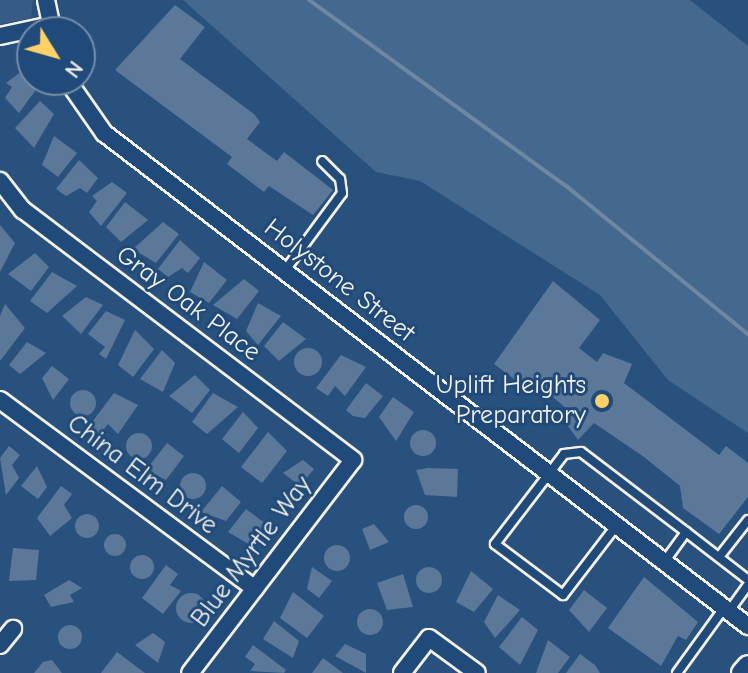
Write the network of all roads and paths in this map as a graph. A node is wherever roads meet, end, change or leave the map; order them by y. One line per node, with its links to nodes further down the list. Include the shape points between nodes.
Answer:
1 (78, 96): 4 (street, Holystone Street, via 104,133)
2 (322, 161): 4 (lane, via 340,179 342,193)
3 (0, 181): 6 (street, Gray Oak Place, via 23,210)
4 (286, 269): 7 (street, Holystone Street)
5 (0, 400): 14 (street, China Elm Drive)
6 (353, 460): 14 (street, Blue Myrtle Way)
7 (549, 474): 9 (street, Holystone Street); 9 (lane, via 495,544 563,595); 10 (lane, via 564,454 581,452)
8 (748, 520): 11 (lane)
9 (617, 525): 12 (street, Holystone Street)
10 (686, 532): 11 (lane); 12 (lane)
11 (719, 557): 13 (lane)
12 (665, 561): 15 (street, Holystone Street)
13 (748, 582): 15 (lane)
14 (255, 589): 20 (street, Blue Myrtle Way)
15 (727, 609): 16 (street, Holystone Street); 23 (lane)
16 (748, 626)
17 (13, 629): 18 (street)
18 (0, 645)
19 (748, 666): 24 (street)
20 (190, 673)
21 (402, 673): 22 (street, via 429,638)
22 (477, 673)
23 (677, 673)
24 (742, 673)

